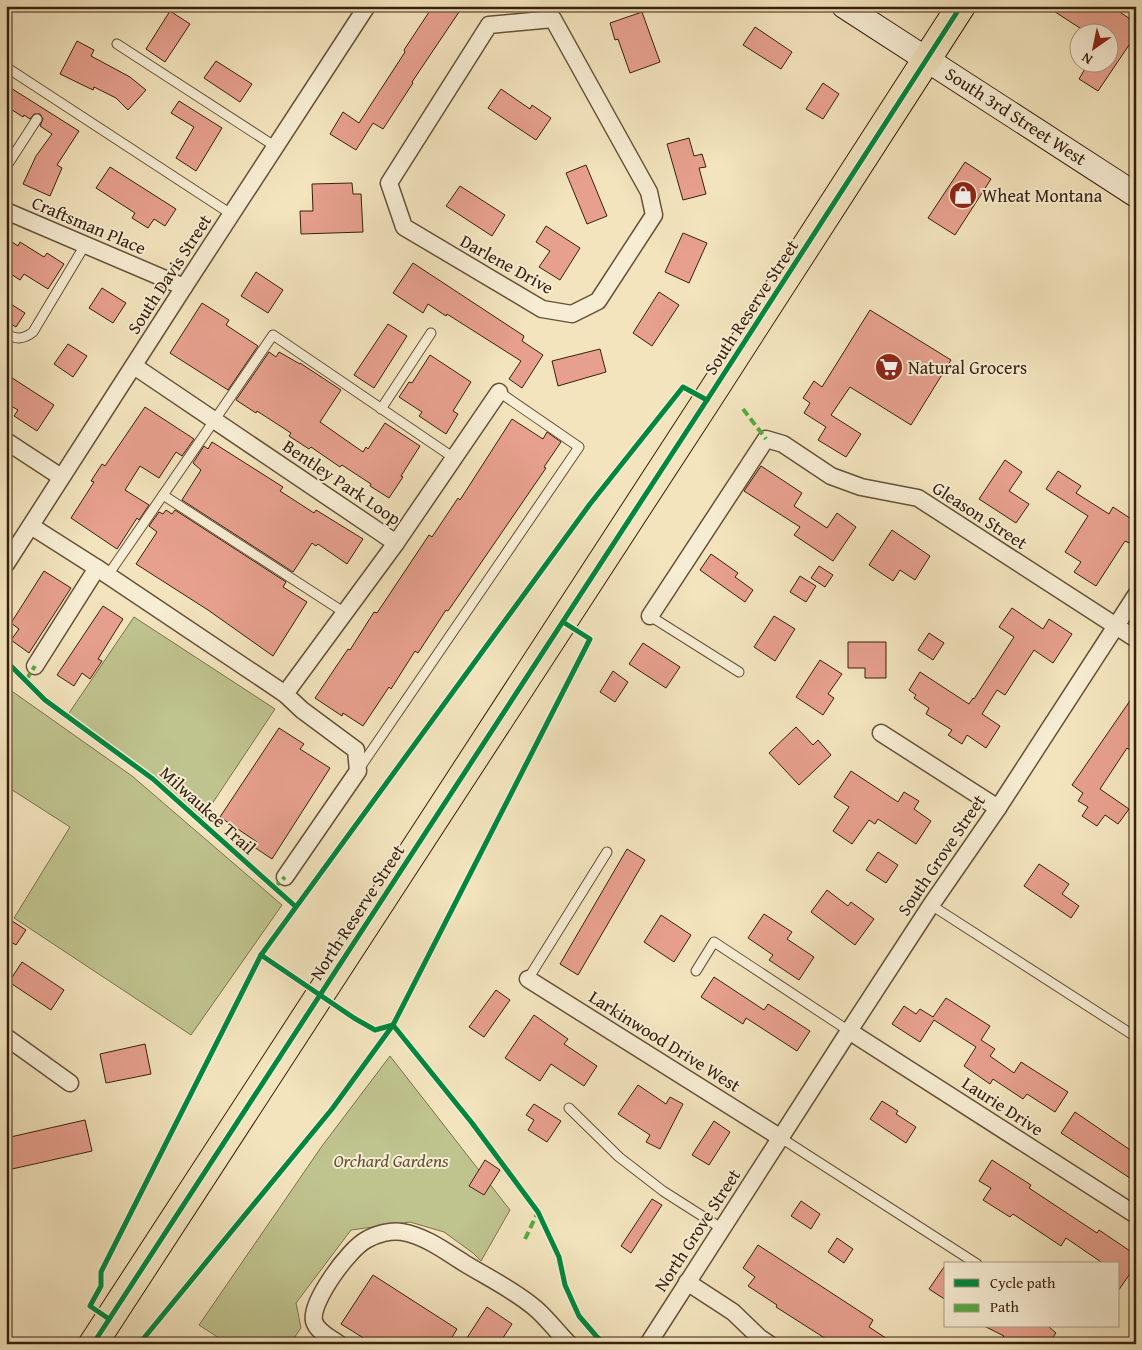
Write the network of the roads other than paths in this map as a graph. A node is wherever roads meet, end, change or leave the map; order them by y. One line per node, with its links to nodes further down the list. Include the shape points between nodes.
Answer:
1 (366, 6): 9 (street, South Davis Street)
2 (844, 6): 6 (street, South 3rd Street West)
3 (960, 6): 6 (highway, South Reserve Street)
4 (558, 12): 4 (street, Darlene Drive, via 489,25 389,183 404,228 542,309 572,314 598,301 654,215 649,192)
5 (117, 44): 9 (lane)
6 (926, 58): 11 (street, South 3rd Street West); 33 (highway, South Reserve Street)
7 (6, 67): 13 (lane)
8 (37, 119): 10 (lane)
9 (276, 147): 13 (street, South Davis Street)
10 (6, 167)
11 (1136, 195)
12 (6, 211): 14 (street, Craftsman Place)
13 (231, 214): 15 (street, South Davis Street)
14 (85, 245): 15 (street, Craftsman Place); 17 (lane, via 33,332 20,339)
15 (184, 286): 18 (street, South Davis Street)
16 (432, 333): 20 (lane)
17 (6, 334)
18 (134, 366): 21 (street, Bentley Park Loop); 24 (street, South Davis Street)
19 (499, 392): 23 (street); 40 (lane, via 579,448)
20 (381, 409): 21 (lane, via 273,335); 23 (lane)
21 (214, 420): 25 (lane); 27 (street, Bentley Park Loop)
22 (6, 440): 24 (street)
23 (454, 458): 27 (street)
24 (61, 477): 26 (street, South Davis Street)
25 (163, 495): 29 (lane); 31 (lane)
26 (31, 526): 28 (street, South Davis Street); 29 (street)
27 (396, 542): 31 (street, Bentley Park Loop)
28 (6, 564)
29 (103, 572): 36 (street); 38 (street)
30 (1136, 595): 34 (street, South Grove Street)
31 (345, 613): 38 (street, Bentley Park Loop)
32 (650, 616): 34 (street, Gleason Street, via 766,439 783,444 831,476 861,487 918,498); 37 (lane)
33 (563, 622): 57 (highway, North Reserve Street)
34 (1116, 627): 35 (street, Gleason Street); 41 (street, South Grove Street)
35 (1136, 639)
36 (35, 666)
37 (739, 672)
38 (285, 694): 40 (street, via 356,750)
39 (881, 734): 41 (street)
40 (358, 771): 43 (street)
41 (998, 808): 44 (street, South Grove Street)
42 (607, 852): 46 (lane)
43 (285, 877)
44 (931, 905): 47 (street, South Grove Street); 49 (lane)
45 (696, 971): 47 (lane, via 714,942)
46 (528, 979): 52 (street, Larkinwood Drive West)
47 (848, 1030): 52 (street, South Grove Street); 53 (street, Laurie Drive)
48 (6, 1037): 50 (street)
49 (1136, 1037)
50 (70, 1083)
51 (569, 1108): 54 (lane, via 619,1156 663,1191)
52 (781, 1138): 54 (street, North Grove Street); 55 (lane)
53 (1136, 1216)
54 (721, 1228): 56 (street, North Grove Street)
55 (974, 1262)
56 (687, 1282): 60 (street, North Grove Street); 61 (street, via 733,1312)
57 (93, 1344)
58 (339, 1344): 59 (street, via 314,1324 317,1303 349,1255 364,1240 379,1234 401,1232 423,1238 497,1282 535,1308)
59 (569, 1344)
60 (648, 1344)
61 (769, 1344)

